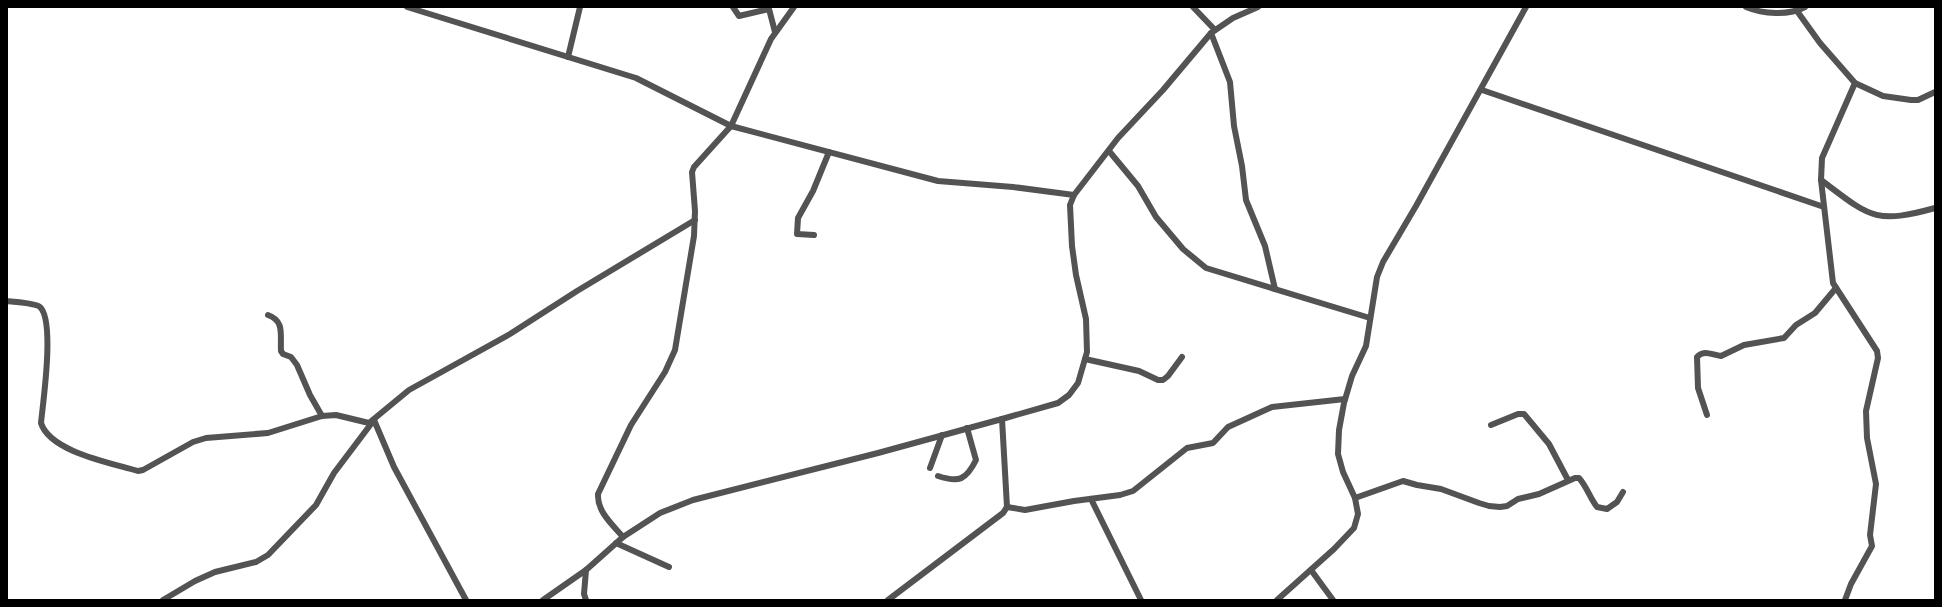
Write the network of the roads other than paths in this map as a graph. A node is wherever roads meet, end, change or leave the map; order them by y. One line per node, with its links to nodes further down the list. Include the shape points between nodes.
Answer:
1 (407, 7): 13 (street)
2 (580, 7): 13 (street)
3 (733, 7): 11 (street, via 739,16 769,9)
4 (794, 7): 11 (street)
5 (1192, 7): 12 (street)
6 (1258, 7): 12 (street, via 1233,18)
7 (1526, 7): 15 (street)
8 (1746, 7): 10 (street, via 1778,13)
9 (1804, 7): 10 (street)
10 (1797, 11): 14 (street, via 1820,43)
11 (775, 32): 17 (street)
12 (1213, 32): 18 (street); 27 (street, via 1230,82 1246,200 1265,246)
13 (568, 57): 17 (street, via 636,78)
14 (1855, 83): 16 (street, via 1883,96 1911,100 1918,100); 20 (street, via 1822,158)
15 (1482, 90): 22 (street); 30 (street, via 1383,262 1377,277)
16 (1935, 92)
17 (731, 126): 19 (street); 24 (street, via 692,172)
18 (1109, 151): 21 (street); 27 (street, via 1138,186 1156,217 1183,249 1206,268)
19 (829, 152): 21 (street, via 938,181); 25 (street, via 813,191 798,218 797,234)
20 (1820, 180): 22 (street); 23 (street, via 1860,210 1875,216 1896,217)
21 (1074, 195): 32 (street, via 1070,205 1070,218 1076,275 1086,319)
22 (1824, 207): 26 (street, via 1832,277)
23 (1935, 208)
24 (695, 220): 37 (street, via 510,334 409,390); 48 (street, via 675,350 665,372 631,425 598,494 603,513)
25 (814, 235)
26 (1836, 288): 34 (street, via 1815,313 1796,325 1784,338 1744,345 1721,356 1700,353 1697,357 1698,388); 61 (street, via 1877,351 1878,358 1866,411 1867,438 1876,484 1870,534 1872,546)
27 (1275, 289): 30 (street)
28 (7, 301): 35 (street, via 37,305 43,311 48,350 41,423 46,432 72,451 143,470 200,439 268,433)
29 (268, 315): 35 (street, via 278,321 281,351 291,357 297,365)
30 (1370, 318): 33 (street, via 1366,346 1352,376)
31 (1182, 357): 32 (street, via 1163,380 1139,371)
32 (1085, 359): 36 (street, via 1078,383 1069,395 1058,402)
33 (1345, 400): 45 (street, via 1339,430 1338,454); 46 (street, via 1272,407 1228,427 1213,443 1187,448 1133,491)
34 (1707, 415)
35 (322, 416): 37 (street, via 336,415 364,423)
36 (1002, 419): 39 (street); 47 (street)
37 (374, 420): 53 (street, via 334,473 316,505 268,555 256,562 215,572); 54 (street, via 394,467)
38 (1491, 425): 43 (street, via 1524,414 1549,444)
39 (966, 428): 40 (street); 42 (street, via 976,460 970,472 961,479 952,481)
40 (942, 435): 41 (street); 48 (street, via 693,500 660,514)
41 (930, 468)
42 (938, 476)
43 (1568, 480): 44 (street, via 1579,478 1597,507 1607,508 1617,502); 45 (street, via 1539,494 1500,507 1408,482 1398,482)
44 (1623, 492)
45 (1355, 498): 52 (street, via 1358,514 1354,528)
46 (1091, 499): 47 (street, via 1025,510); 58 (street)
47 (1007, 507): 57 (street, via 1003,513)
48 (623, 537): 49 (street)
49 (616, 543): 50 (street); 51 (street)
50 (669, 567)
51 (586, 570): 55 (street); 56 (street)
52 (1311, 570): 59 (street); 60 (street)
53 (163, 600)
54 (466, 600)
55 (543, 600)
56 (586, 600)
57 (888, 600)
58 (1141, 600)
59 (1277, 600)
60 (1333, 600)
61 (1844, 600)

